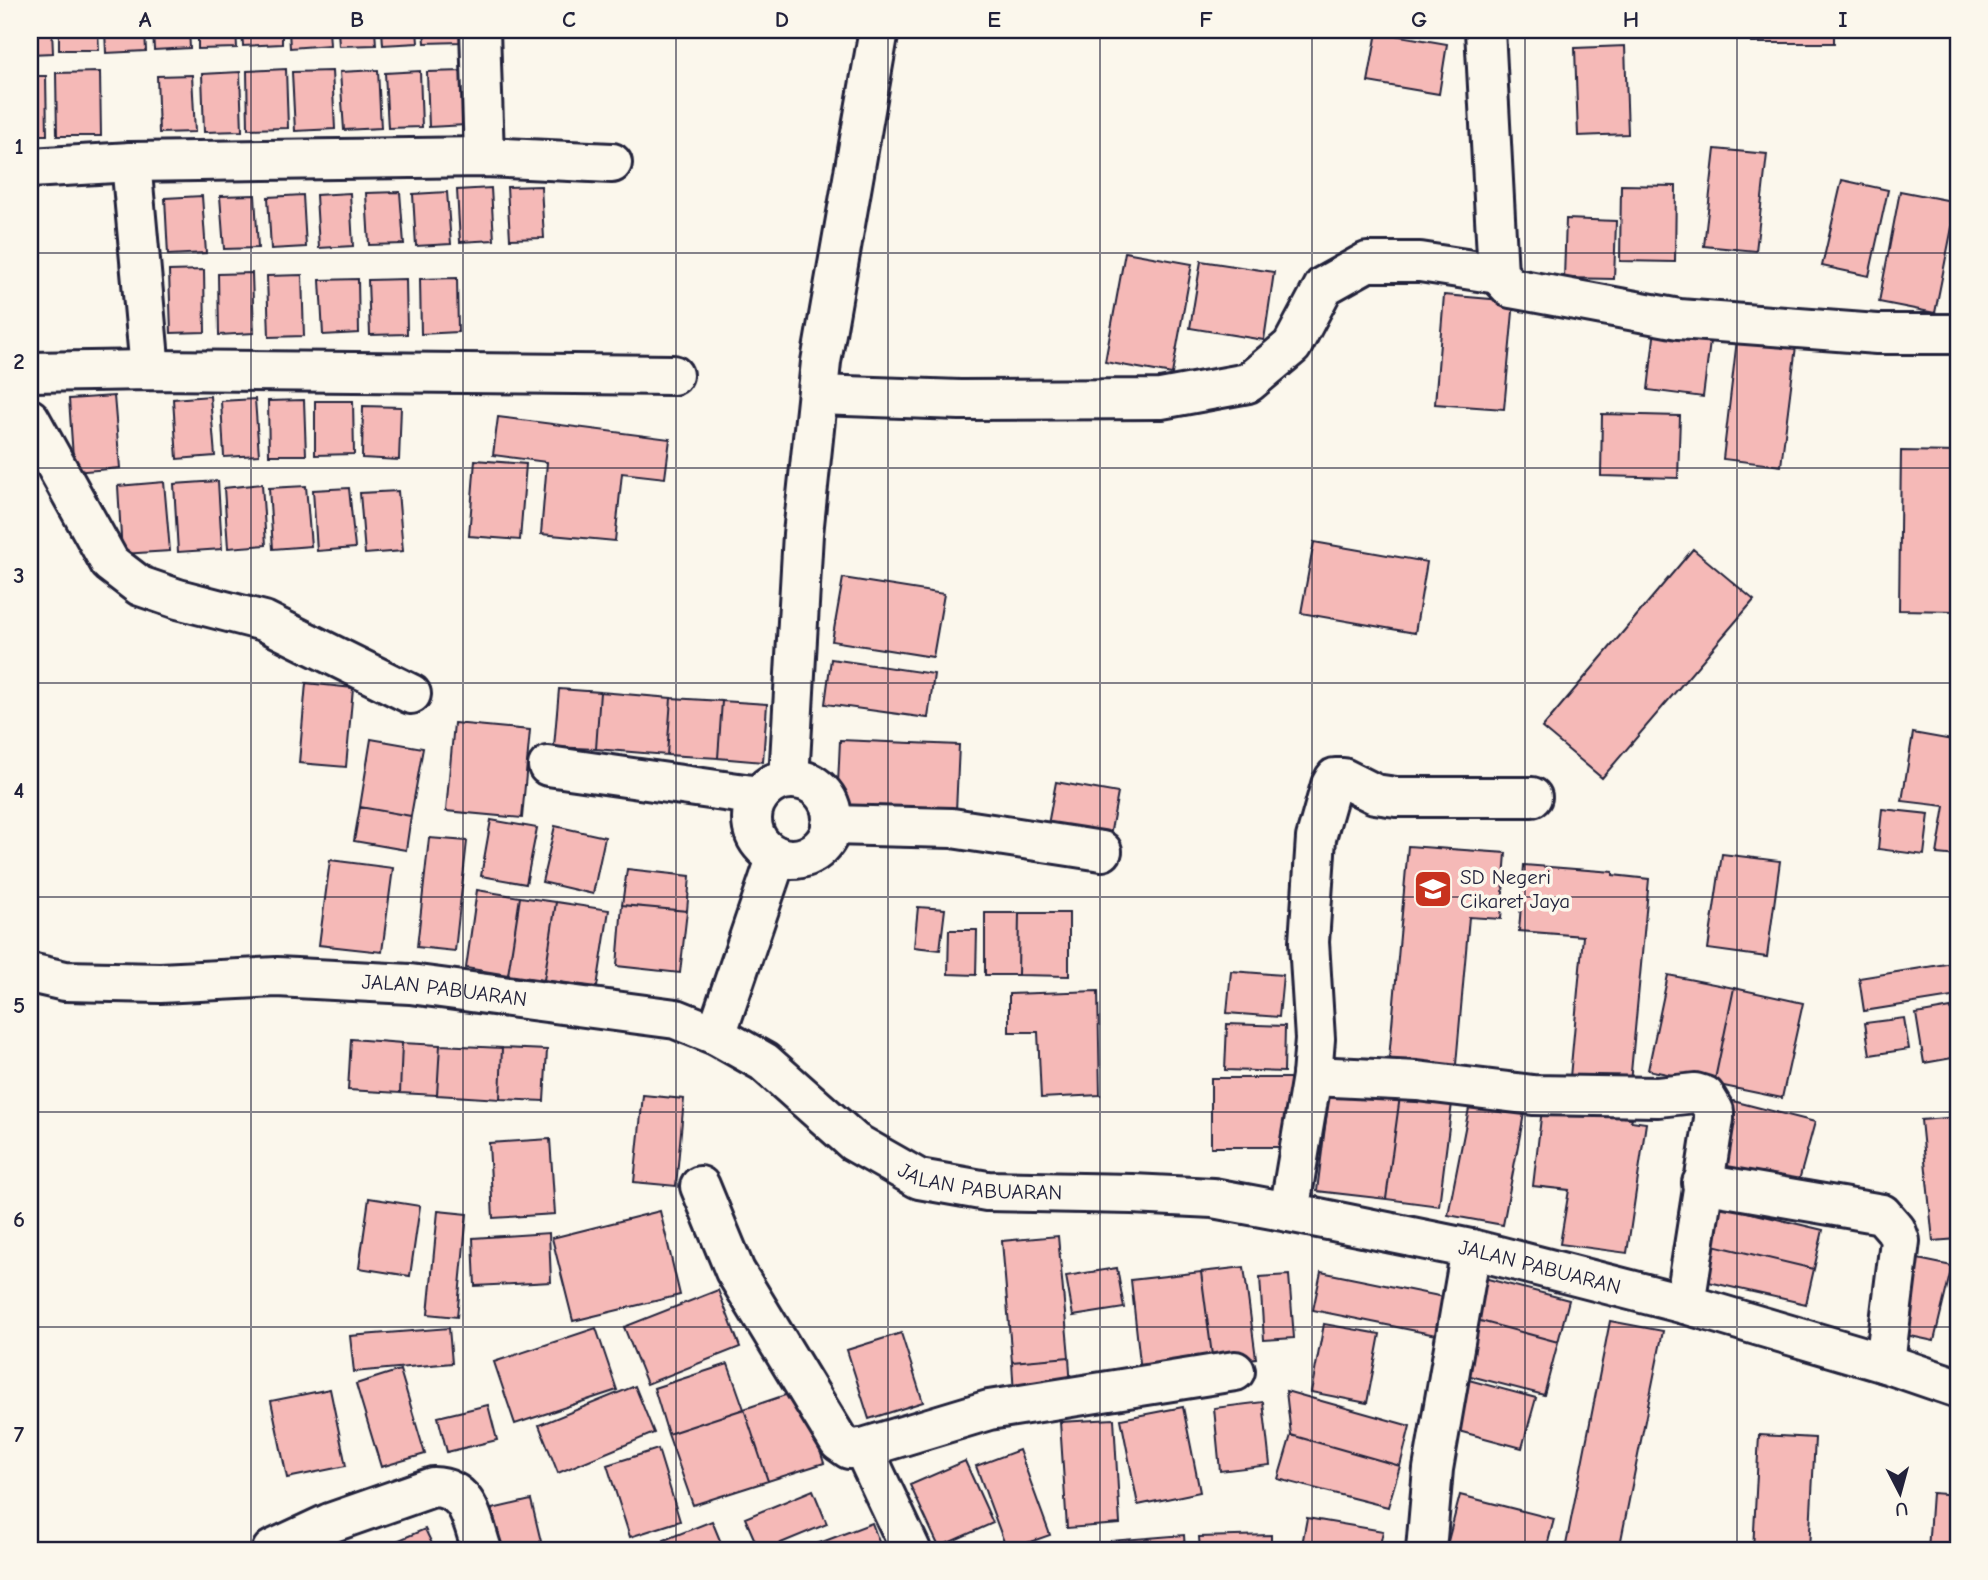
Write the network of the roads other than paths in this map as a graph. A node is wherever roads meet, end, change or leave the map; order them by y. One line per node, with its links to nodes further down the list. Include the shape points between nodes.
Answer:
1 (480, 30): 4 (street)
2 (879, 30): 13 (street)
3 (1485, 30): 8 (street)
4 (484, 157): 5 (street); 6 (street)
5 (131, 162): 7 (street); 10 (street)
6 (612, 163)
7 (30, 168)
8 (1498, 274): 9 (street, via 1519,290 1679,319 1877,334); 13 (street, via 1420,262 1367,262 1325,286 1292,346 1248,383 1161,399)
9 (1958, 334)
10 (150, 370): 11 (street); 12 (street)
11 (30, 372)
12 (673, 375)
13 (818, 396): 17 (street)
14 (30, 419): 15 (street, via 110,563 140,586 264,621)
15 (411, 694)
16 (548, 766): 17 (street)
17 (774, 788): 19 (street, via 803,780 820,790 832,810); 21 (street, via 752,811 752,822 763,847)
18 (1532, 797): 24 (street, via 1396,797 1335,778 1315,851 1309,942 1315,1038)
19 (831, 825): 20 (street, via 952,828); 21 (street, via 821,846 808,855 793,859)
20 (1102, 851)
21 (777, 856): 23 (street)
22 (30, 973): 23 (street, JALAN PABUARAN, via 65,981 159,983 277,977 410,984 676,1019)
23 (716, 1035): 27 (street, JALAN PABUARAN, via 764,1062 854,1142 919,1179 987,1191 1213,1198)
24 (1312, 1076): 25 (street, via 1417,1081 1533,1095 1658,1097 1695,1093 1704,1096 1714,1111); 27 (street)
25 (1702, 1183): 29 (street); 30 (street, via 1882,1214 1900,1241)
26 (700, 1186): 33 (street, via 735,1271 839,1442 849,1450)
27 (1289, 1212): 28 (street, JALAN PABUARAN)
28 (1471, 1249): 29 (street, JALAN PABUARAN); 37 (street, via 1433,1469)
29 (1685, 1304): 30 (street, JALAN PABUARAN)
30 (1885, 1363): 32 (street, JALAN PABUARAN)
31 (1235, 1371): 33 (street, via 989,1410)
32 (1958, 1388)
33 (863, 1448): 36 (street)
34 (272, 1550): 35 (street, via 330,1523 433,1487 456,1492 464,1500)
35 (482, 1550)
36 (911, 1550)
37 (1426, 1550)

